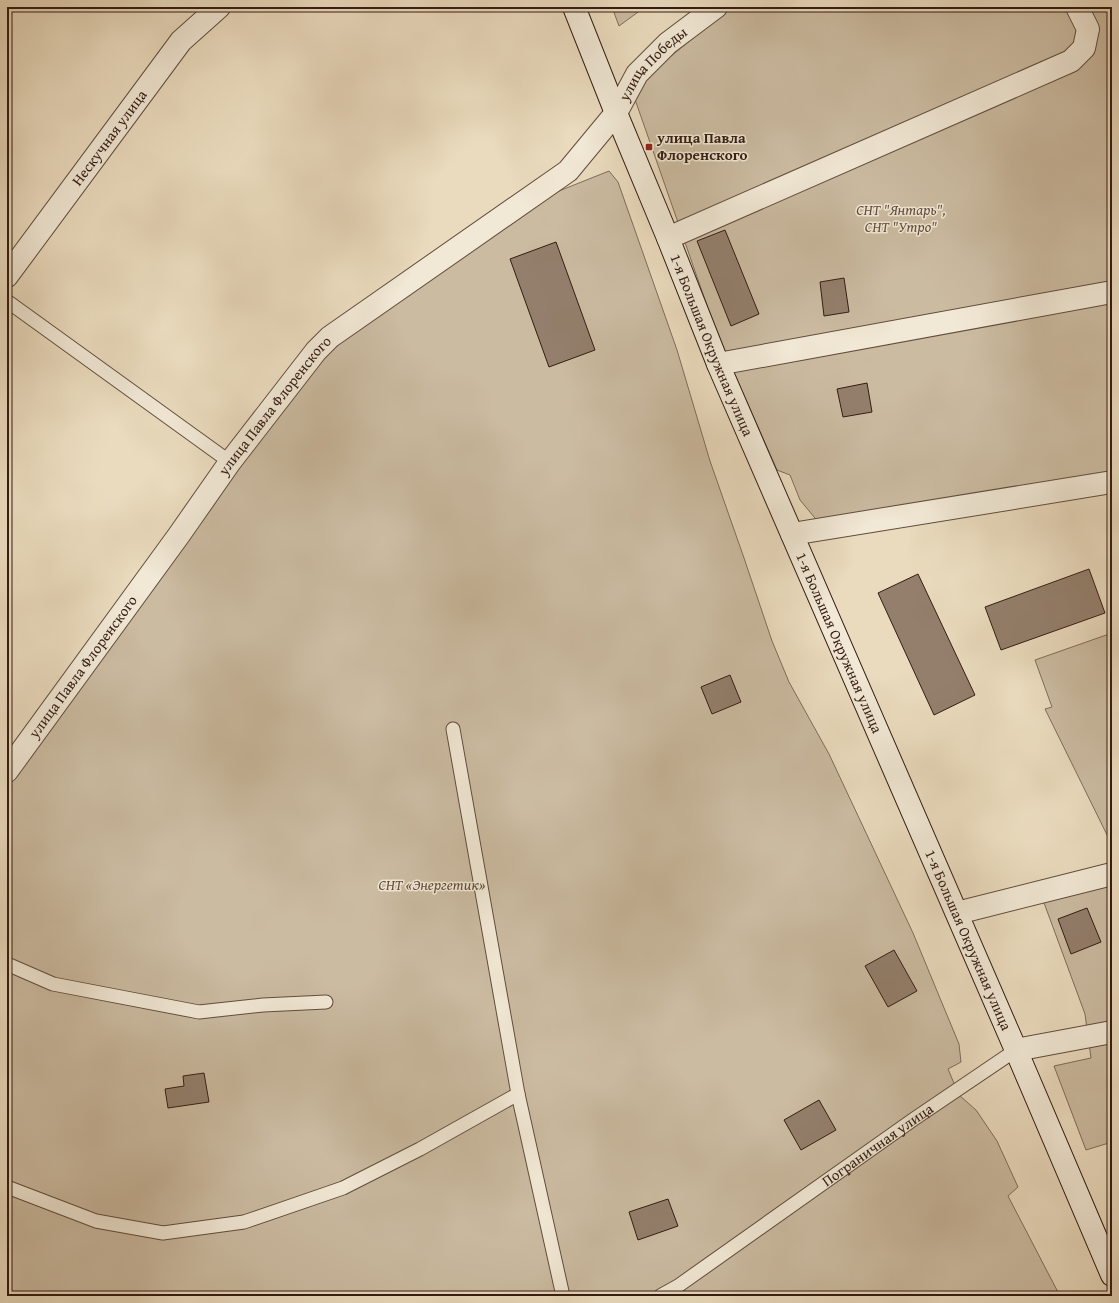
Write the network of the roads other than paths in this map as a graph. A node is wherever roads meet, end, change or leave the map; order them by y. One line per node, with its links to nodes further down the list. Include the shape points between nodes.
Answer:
1 (219, 7): 7 (street, Нескучная улица, via 181,41)
2 (574, 7): 5 (street, 1-я Большая Окружная улица)
3 (716, 7): 5 (street, улица Победы, via 668,43 637,74)
4 (1077, 7): 6 (street, via 1088,29 1084,48 1071,61)
5 (616, 113): 6 (street, 1-я Большая Окружная улица); 11 (street, улица Павла Флоренского, via 568,171 330,337 316,351)
6 (668, 238): 10 (street, 1-я Большая Окружная улица)
7 (7, 276)
8 (1112, 292): 10 (street)
9 (7, 301): 11 (lane)
10 (718, 364): 13 (street, 1-я Большая Окружная улица)
11 (230, 462): 15 (street, улица Павла Флоренского)
12 (1112, 482): 13 (street)
13 (792, 534): 17 (street, 1-я Большая Окружная улица)
14 (453, 729): 22 (lane)
15 (7, 771)
16 (1112, 874): 17 (street)
17 (957, 913): 21 (street, 1-я Большая Окружная улица)
18 (7, 964): 19 (lane, via 53,984 199,1012)
19 (326, 1002)
20 (1112, 1032): 21 (street, Пограничная улица)
21 (1016, 1050): 24 (street, 1-я Большая Окружная улица); 26 (lane, Пограничная улица, via 678,1286)
22 (518, 1094): 23 (lane, via 420,1149 343,1188 244,1222 163,1233 96,1221); 25 (lane)
23 (7, 1186)
24 (1112, 1275)
25 (562, 1296)
26 (660, 1296)

